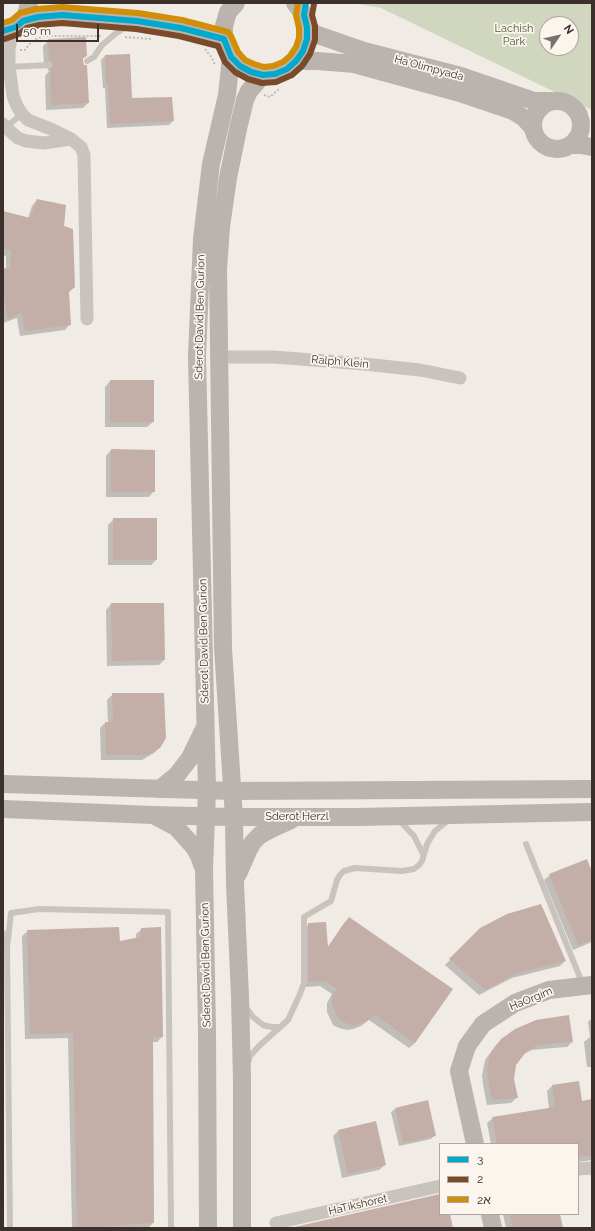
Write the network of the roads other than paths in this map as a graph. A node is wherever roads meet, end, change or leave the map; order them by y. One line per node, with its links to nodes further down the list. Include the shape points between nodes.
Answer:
1 (29, 3): 5 (main road, via 26,15)
2 (236, 3): 6 (main road, via 228,12)
3 (303, 12): 9 (main road, via 307,39); 13 (main road, Ha'Olimpyada, via 315,34 534,100)
4 (137, 21): 5 (main road, via 62,15 38,17); 6 (main road, via 181,28); 8 (lane, via 112,36 94,57)
5 (14, 26): 11 (street)
6 (224, 39): 7 (main road)
7 (232, 57): 12 (main road, via 240,66); 24 (main road, Sderot David Ben Gurion, via 227,95 211,164 202,239 197,356)
8 (87, 61)
9 (296, 61): 12 (main road, via 287,69); 17 (main road, Ha'Olimpyada, via 354,64 460,93 514,111)
10 (49, 65): 11 (lane)
11 (6, 66): 14 (street, via 13,96)
12 (263, 75): 22 (main road, Sderot David Ben Gurion, via 245,100 220,227)
13 (554, 101): 15 (main road, via 568,103 574,107); 17 (main road, via 540,107)
14 (22, 114): 16 (lane); 18 (street, via 28,120)
15 (587, 124): 19 (main road)
16 (4, 127): 18 (street, via 18,138 35,143)
17 (533, 128): 19 (main road, via 538,140 547,147 557,149)
18 (71, 139): 21 (street, via 81,147 84,155)
19 (570, 145): 20 (main road)
20 (592, 147)
21 (87, 319)
22 (219, 357): 23 (street, Ralph Klein, via 274,357 364,364 420,370); 29 (main road, Sderot David Ben Gurion, via 223,648)
23 (460, 378)
24 (206, 725): 26 (main road, via 190,758 177,775); 28 (main road, Sderot David Ben Gurion)
25 (3, 784): 26 (main road)
26 (160, 789): 28 (main road)
27 (592, 789): 29 (main road)
28 (207, 790): 29 (main road); 34 (main road, Sderot David Ben Gurion)
29 (233, 791): 36 (main road, Sderot David Ben Gurion)
30 (3, 809): 33 (main road, Sderot Herzl)
31 (592, 812): 32 (main road, Sderot Herzl)
32 (456, 814): 35 (main road, Sderot Herzl); 39 (lane, via 435,832)
33 (153, 815): 34 (main road, Sderot Herzl); 40 (main road, via 176,827 194,847)
34 (207, 816): 36 (main road, Sderot Herzl); 40 (main road, Sderot David Ben Gurion)
35 (395, 816): 37 (main road, Sderot Herzl); 39 (lane, via 414,836)
36 (234, 817): 37 (main road, Sderot Herzl); 41 (main road, Sderot David Ben Gurion)
37 (297, 817): 41 (main road, via 260,835 246,855)
38 (526, 844): 44 (lane)
39 (423, 854): 46 (lane, via 419,865 410,871 355,868 344,871 336,880 331,901 304,917 304,983 288,1020)
40 (204, 870): 56 (main road, Sderot David Ben Gurion)
41 (235, 883): 45 (main road, Sderot David Ben Gurion)
42 (3, 933): 43 (lane)
43 (7, 948): 54 (lane); 55 (lane, via 11,913 39,908 168,912)
44 (588, 985): 48 (main road, HaOrgim, via 549,990 515,1003 484,1024 467,1046 459,1071)
45 (240, 996): 46 (lane, via 253,1017 263,1025); 47 (main road, Sderot David Ben Gurion)
46 (280, 1027): 47 (lane, via 250,1056)
47 (242, 1079): 57 (main road, Sderot David Ben Gurion)
48 (475, 1143)
49 (592, 1168): 50 (street)
50 (579, 1170)
51 (439, 1186): 53 (street, HaTikshoret)
52 (490, 1215): 58 (main road)
53 (276, 1223)
54 (10, 1228)
55 (171, 1228)
56 (208, 1228)
57 (242, 1228)
58 (493, 1228)

